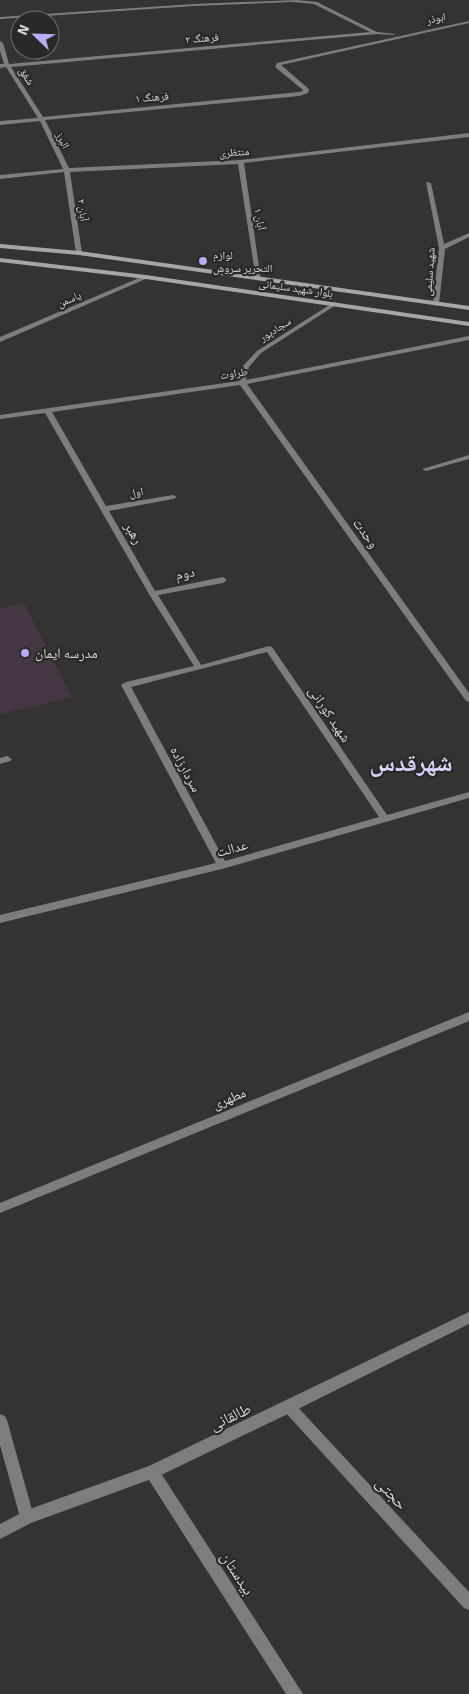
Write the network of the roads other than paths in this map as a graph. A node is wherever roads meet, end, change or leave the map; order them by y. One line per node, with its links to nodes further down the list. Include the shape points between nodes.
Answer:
1 (184, 0): 5 (street)
2 (328, 0): 4 (street)
3 (292, 1): 4 (street); 5 (street)
4 (313, 1): 8 (street)
5 (194, 5): 6 (street)
6 (0, 18)
7 (469, 22): 9 (street, ابوذر)
8 (377, 33): 9 (street, فرهنگ ۲); 11 (street, فرهنگ ۲)
9 (406, 35): 13 (street, فرهنگ ۱, via 277,66 306,92)
10 (0, 43): 11 (street, شفق)
11 (7, 65): 12 (street, فرهنگ ۲); 13 (street, شفق)
12 (0, 66)
13 (41, 118): 14 (street, فرهنگ ۱); 17 (street, البرز)
14 (0, 122)
15 (469, 135): 16 (street, منتظری)
16 (241, 162): 17 (street, منتظری); 26 (street, آبان ۱)
17 (67, 170): 18 (street, منتظری); 23 (street, آبان ۲)
18 (0, 177)
19 (428, 183): 22 (street, شهید سلیمی)
20 (469, 235): 22 (street)
21 (0, 246): 23 (main road, بلوار شهید سلیمانی)
22 (442, 248): 28 (street, شهید سلیمی)
23 (79, 253): 26 (main road, بلوار شهید سلیمانی)
24 (0, 260): 25 (main road, بلوار شهید سلیمانی)
25 (146, 277): 27 (main road, بلوار شهید سلیمانی); 32 (street, یاسمن)
26 (259, 278): 28 (main road, بلوار شهید سلیمانی)
27 (334, 304): 30 (main road, بلوار شهید سلیمانی); 33 (street, سجادپور, via 259,352 246,366)
28 (436, 304): 29 (main road, بلوار شهید سلیمانی)
29 (469, 308)
30 (469, 324)
31 (469, 338): 33 (street, طراوت)
32 (0, 340)
33 (242, 383): 34 (street, طراوت); 43 (street, وحدت)
34 (47, 410): 35 (street, طراوت); 39 (street, رهبر)
35 (0, 417)
36 (469, 457): 37 (street)
37 (426, 469)
38 (172, 497): 39 (street, اول)
39 (104, 509): 41 (street, رهبر)
40 (223, 580): 41 (street, دوم)
41 (153, 594): 42 (street, رهبر)
42 (199, 668): 45 (street, شهید کورانی, via 269,649); 46 (street, سردارزاده, via 126,685)
43 (469, 699)
44 (469, 796): 45 (street, عدالت)
45 (385, 819): 46 (street, عدالت)
46 (222, 865): 47 (street, عدالت)
47 (0, 919)
48 (469, 1016): 49 (street, مطهری)
49 (0, 1208)
50 (469, 1318): 51 (street, طالقانی)
51 (289, 1407): 53 (street, طالقانی); 56 (street, حجتی)
52 (0, 1420): 54 (street)
53 (152, 1472): 54 (street, طالقانی); 57 (street, بیدستان)
54 (27, 1517): 55 (street, طالقانی)
55 (0, 1532)
56 (469, 1603)
57 (295, 1694)

